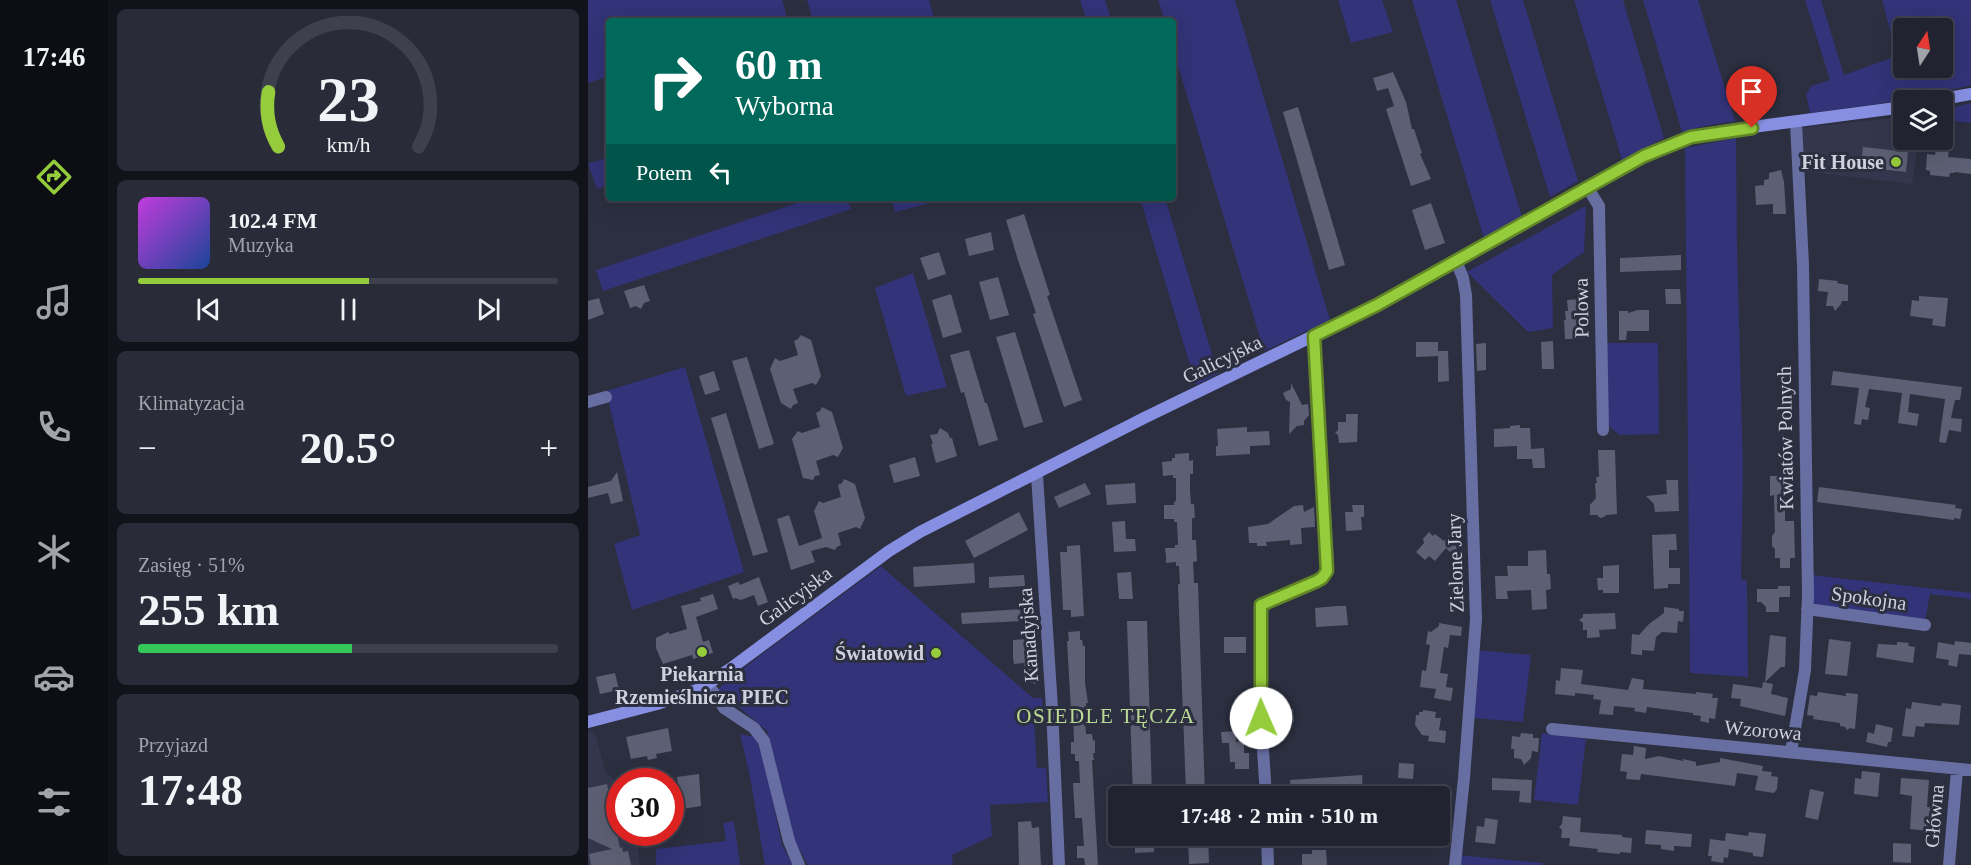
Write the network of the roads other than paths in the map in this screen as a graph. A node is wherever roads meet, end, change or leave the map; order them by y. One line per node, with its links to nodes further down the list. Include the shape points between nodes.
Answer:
1 (1971, 94): 2 (street)
2 (1953, 97)
3 (1893, 109): 4 (street, Galicyjska)
4 (1796, 123): 5 (street, Galicyjska, via 1691,137 1644,156); 12 (street, Kwiatów Polnych, via 1803,266)
5 (1587, 187): 6 (street, Galicyjska); 10 (street, Polowa, via 1599,206)
6 (1456, 261): 7 (street, Galicyjska); 25 (street, Zielone Jary, via 1466,295 1476,619)
7 (1314, 336): 11 (street, Galicyjska); 20 (street, via 1328,564 1322,578 1261,605 1260,704)
8 (606, 397): 9 (street)
9 (588, 402)
10 (1603, 430)
11 (1037, 475): 14 (street, Galicyjska, via 889,551); 23 (street, Kanadyjska)
12 (1807, 609): 13 (street, Spokojna); 17 (street, Kwiatów Polnych, via 1805,670)
13 (1925, 625)
14 (708, 684): 15 (street, Galicyjska, via 657,704); 22 (street, via 724,708 754,728 764,741 789,841)
15 (588, 722)
16 (1552, 729): 17 (street, Wzorowa)
17 (1791, 752): 18 (street, Wzorowa)
18 (1958, 770): 19 (street, Wzorowa); 26 (street, Główna)
19 (1971, 770)
20 (1265, 786)
21 (1267, 846): 24 (street)
22 (799, 865)
23 (1059, 865)
24 (1268, 865)
25 (1455, 865)
26 (1948, 865)

